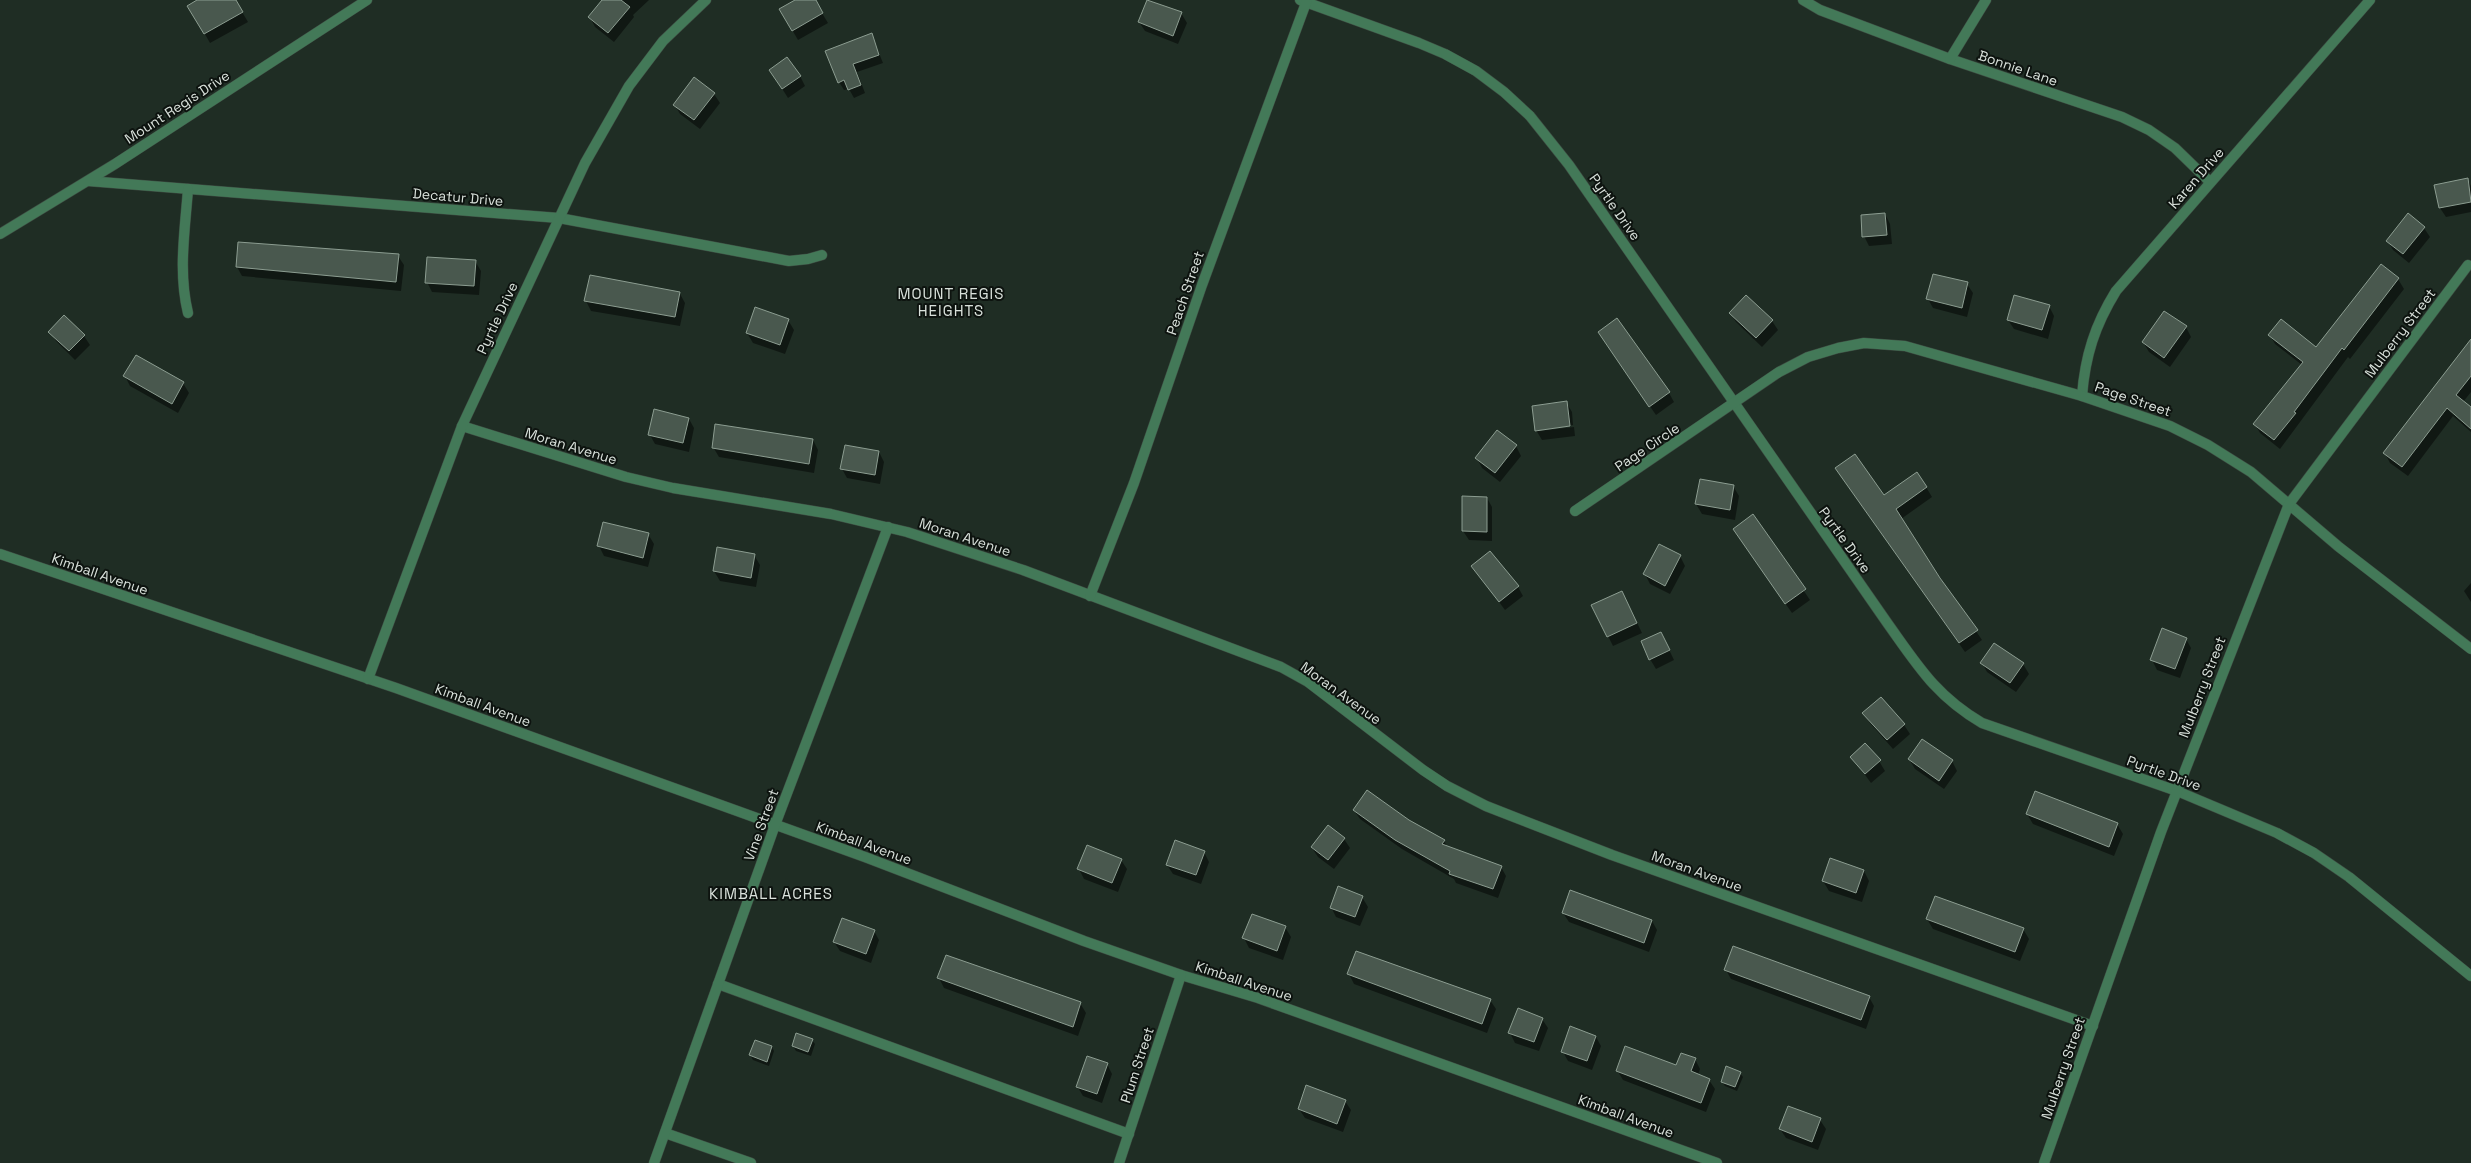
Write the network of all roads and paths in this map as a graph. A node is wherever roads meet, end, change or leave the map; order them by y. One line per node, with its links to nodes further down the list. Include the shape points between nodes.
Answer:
1 (367, 0): 8 (street, Mount Regis Drive)
2 (706, 0): 11 (street, Pyrtle Drive, via 663,41 630,86 600,134)
3 (1803, 0): 7 (street, Bonnie Lane, via 1820,10)
4 (1986, 0): 7 (street)
5 (2370, 0): 9 (street, Karen Drive)
6 (1304, 1): 17 (street, Pyrtle Drive, via 1445,54 1476,71 1524,110 1569,165); 23 (street, Peach Street, via 1134,483)
7 (1950, 59): 9 (street, Bonnie Lane, via 2149,130 2175,148)
8 (88, 181): 10 (street, Decatur Drive); 12 (street, Mount Regis Drive)
9 (2210, 182): 16 (street, Karen Drive, via 2116,291 2088,350)
10 (188, 189): 11 (street, Decatur Drive); 15 (street, via 182,274)
11 (559, 218): 13 (street, Decatur Drive, via 789,261); 18 (street, Pyrtle Drive)
12 (0, 234)
13 (822, 255)
14 (2468, 265): 19 (street, Mulberry Street)
15 (188, 312)
16 (2082, 396): 17 (street, Page Street, via 1905,346 1864,343 1808,357 1779,372); 19 (street, Page Street, via 2170,426 2208,445 2251,472)
17 (1734, 404): 20 (street, Page Circle); 26 (street, Pyrtle Drive, via 1940,693 1982,723)
18 (462, 426): 21 (street, Moran Avenue, via 626,477); 25 (street, Pyrtle Drive)
19 (2289, 504): 24 (street, Page Street); 26 (street, Mulberry Street)
20 (1575, 511)
21 (888, 527): 23 (street, Moran Avenue, via 1023,570); 27 (street, Vine Street)
22 (0, 554): 25 (street, Kimball Avenue)
23 (1090, 596): 31 (street, Moran Avenue, via 1280,668 1308,682 1423,770 1486,806 1612,855)
24 (2471, 649)
25 (368, 679): 27 (street, Kimball Avenue)
26 (2177, 791): 29 (street, Pyrtle Drive, via 2277,833 2314,853 2349,876); 31 (street, Mulberry Street)
27 (775, 825): 28 (street, Kimball Avenue); 30 (street, Vine Street)
28 (1181, 975): 33 (street, Plum Street); 37 (street, Kimball Avenue, via 1258,998)
29 (2471, 976)
30 (718, 984): 32 (street, Vine Street); 33 (street)
31 (2093, 1026): 38 (street, Mulberry Street)
32 (665, 1133): 34 (street, Vine Street); 35 (street)
33 (1129, 1134): 36 (street, Plum Street)
34 (654, 1163)
35 (750, 1163)
36 (1119, 1163)
37 (1717, 1163)
38 (2044, 1163)

